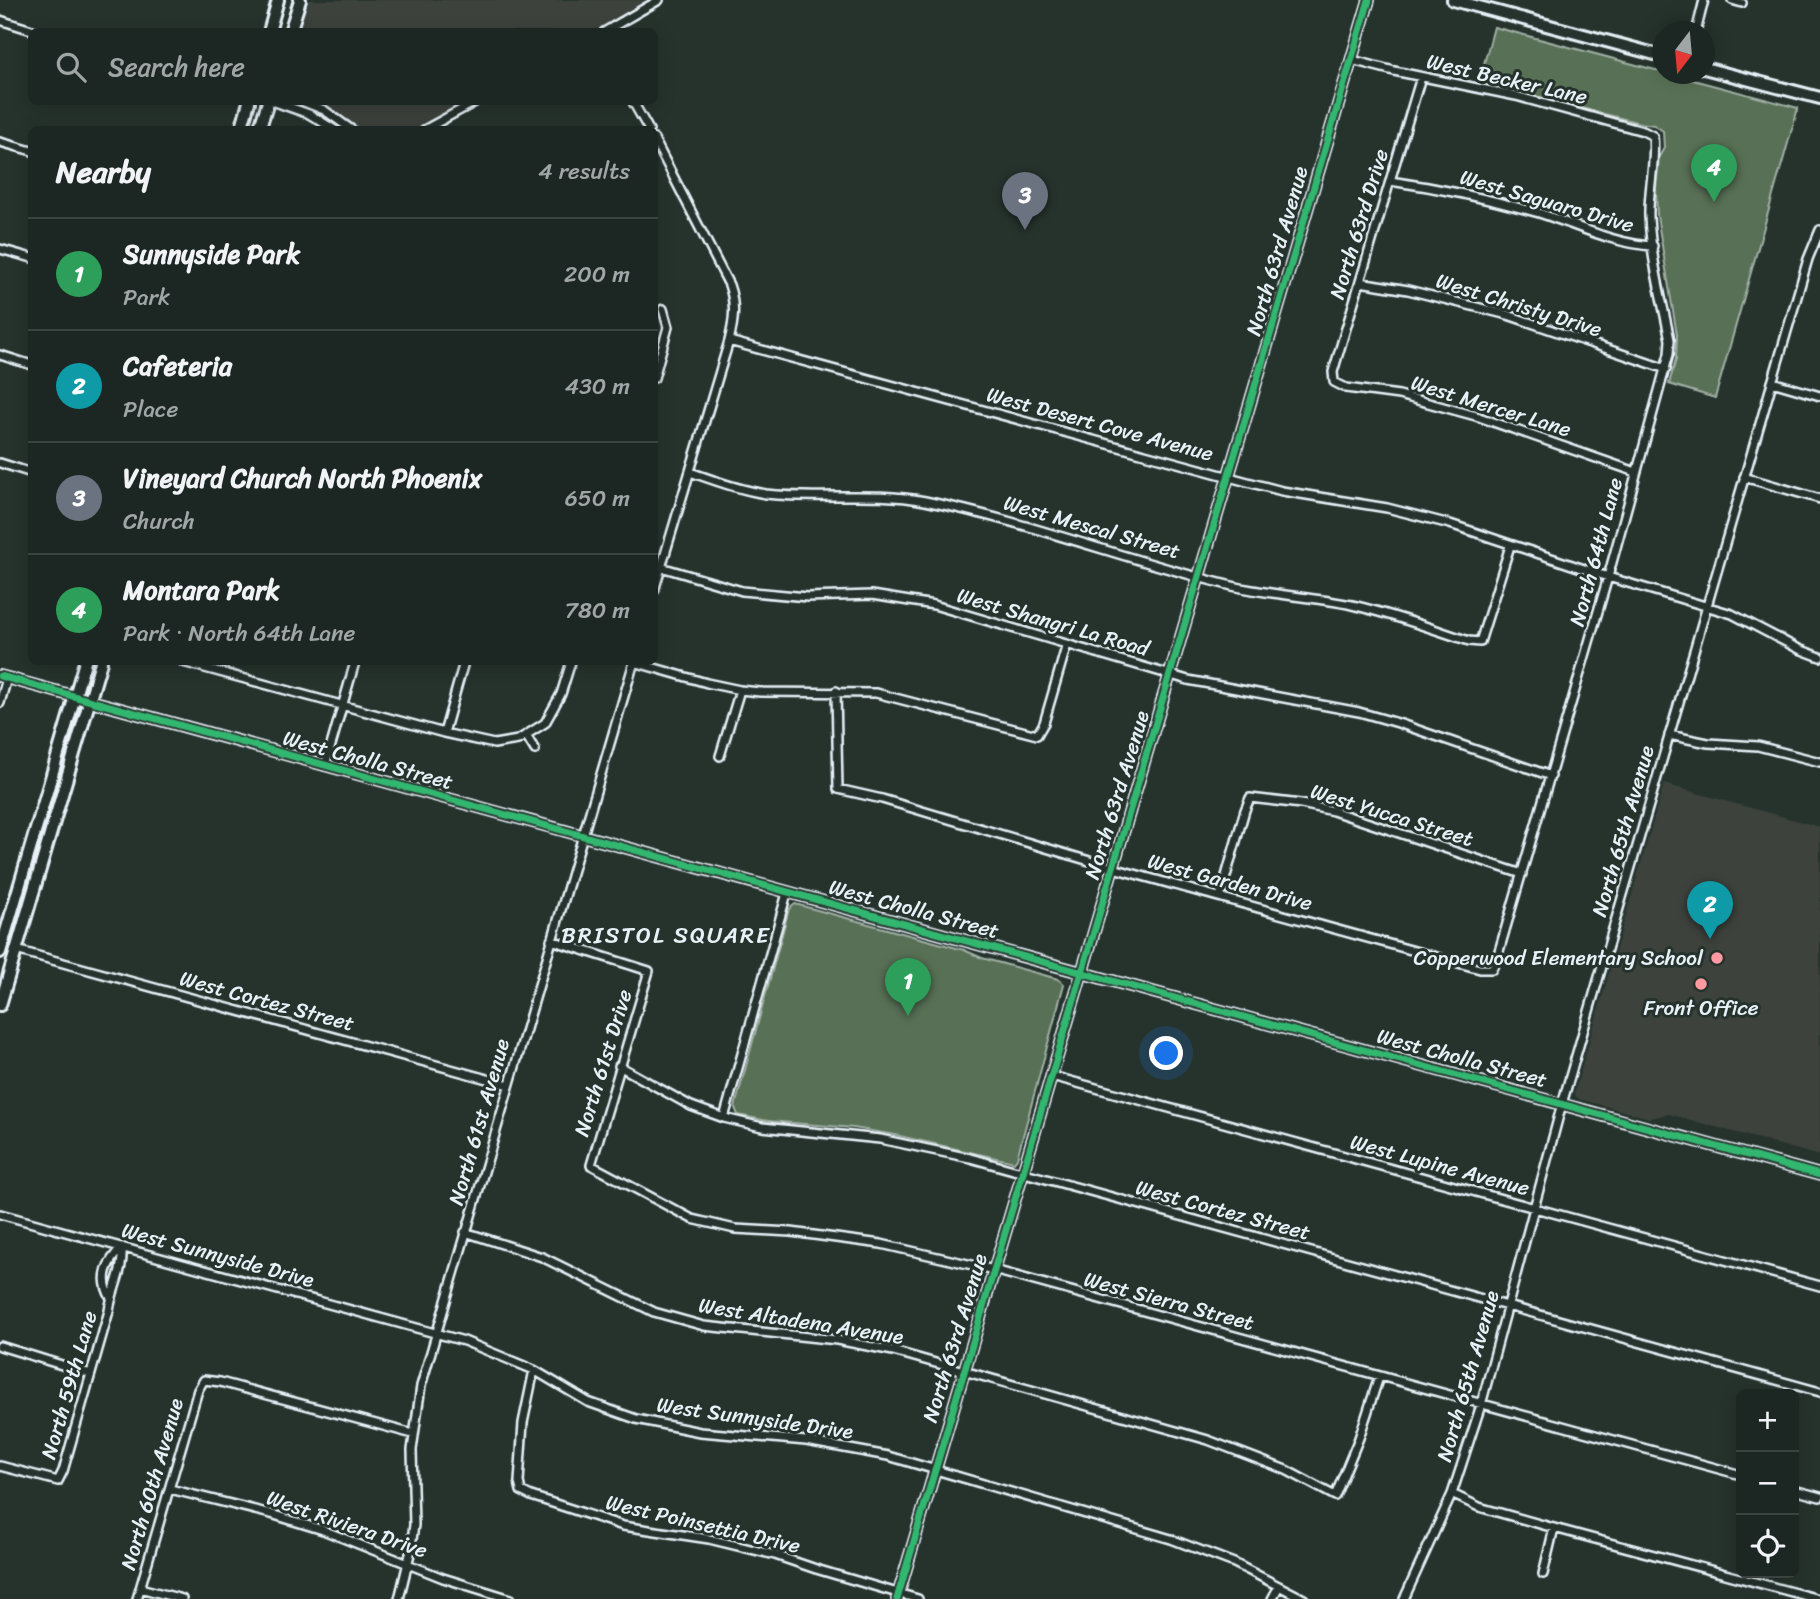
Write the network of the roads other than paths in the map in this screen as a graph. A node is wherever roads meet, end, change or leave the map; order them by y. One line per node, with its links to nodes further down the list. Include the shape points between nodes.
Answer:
1 (278, 0): 12 (main road)
2 (299, 0): 13 (main road)
3 (659, 0): 14 (street)
4 (1369, 0): 17 (street, North 63rd Avenue)
5 (1453, 0): 8 (main road)
6 (1704, 0): 11 (street)
7 (1732, 0): 9 (street)
8 (1477, 3): 16 (main road)
9 (1742, 3)
10 (0, 20): 15 (street)
11 (1699, 21)
12 (270, 28)
13 (291, 28)
14 (611, 28)
15 (28, 29)
16 (1652, 53)
17 (1352, 60): 19 (street, West Becker Lane); 56 (street, North 63rd Avenue)
18 (1715, 71): 20 (main road)
19 (1421, 77): 33 (street, West Becker Lane, via 1517,96); 37 (street, North 63rd Drive)
20 (1820, 98)
21 (248, 105): 27 (main road)
22 (267, 105): 28 (main road)
23 (284, 105): 29 (street)
24 (312, 105): 30 (street)
25 (470, 105): 31 (street)
26 (635, 105): 32 (street)
27 (242, 126)
28 (260, 126)
29 (328, 126)
30 (346, 126)
31 (431, 126)
32 (647, 126)
33 (1653, 136): 39 (street, North 64th Lane, via 1649,190)
34 (0, 142): 36 (street)
35 (658, 147): 44 (street, via 729,285 734,313)
36 (28, 150)
37 (1390, 181): 39 (street, West Saguaro Drive, via 1496,202 1626,243); 42 (street, North 63rd Drive)
38 (1820, 230): 50 (street, North 65th Avenue)
39 (1653, 246): 48 (street, North 64th Lane, via 1670,340)
40 (0, 249): 41 (street)
41 (28, 257)
42 (1360, 282): 48 (street, West Christy Drive, via 1508,315); 49 (street, North 63rd Drive)
43 (663, 309): 46 (street, via 668,327)
44 (729, 341): 54 (street); 56 (street, West Desert Cove Avenue)
45 (0, 355): 47 (street)
46 (658, 363)
47 (28, 364)
48 (1666, 369): 55 (street, North 64th Lane)
49 (1334, 382): 55 (street, West Mercer Lane, via 1476,416)
50 (1772, 382): 51 (street); 57 (street, North 65th Avenue)
51 (1820, 396)
52 (0, 463): 53 (street)
53 (28, 471)
54 (690, 472): 60 (street); 61 (street, West Mescal Street, via 768,494 922,501 1002,518)
55 (1636, 472): 63 (street, North 64th Lane)
56 (1229, 477): 59 (street, West Desert Cove Avenue, via 1282,491 1387,508); 61 (street, North 63rd Avenue)
57 (1744, 477): 58 (street); 64 (street, North 65th Avenue)
58 (1820, 499)
59 (1510, 546): 61 (street, West Mescal Street, via 1480,642 1350,605 1248,589); 63 (street, West Desert Cove Avenue)
60 (661, 567): 62 (street); 65 (street, West Shangri La Road, via 742,591 807,597 872,595 934,606)
61 (1199, 576): 75 (street, North 63rd Avenue)
62 (658, 577)
63 (1608, 578): 64 (street, West Desert Cove Avenue); 90 (street, North 64th Lane)
64 (1707, 605): 66 (street, West Desert Cove Avenue); 84 (street, North 65th Avenue)
65 (1067, 644): 75 (street, West Shangri La Road); 78 (street, via 1037,735 899,697)
66 (1820, 657)
67 (84, 665): 79 (main road)
68 (100, 665): 80 (main road)
69 (194, 665): 82 (street)
70 (354, 665): 82 (street)
71 (463, 665): 83 (street)
72 (570, 665): 85 (street, via 556,707)
73 (633, 665): 91 (street, North 61st Avenue)
74 (644, 665): 77 (street)
75 (1171, 675): 90 (street, West Shangri La Road, via 1359,712); 92 (street, North 63rd Avenue)
76 (4, 677): 79 (street, West Cholla Street); 81 (street)
77 (740, 690): 78 (street); 87 (street)
78 (836, 691): 92 (street, West Garden Drive, via 838,789)
79 (74, 698): 80 (street, West Cholla Street); 97 (main road)
80 (89, 702): 89 (street, West Cholla Street); 98 (main road)
81 (0, 703)
82 (342, 705): 83 (street); 89 (street)
83 (444, 733): 85 (street, via 494,744)
84 (1669, 735): 88 (street, via 1758,746); 105 (street, North 65th Avenue)
85 (527, 737): 86 (street)
86 (535, 751)
87 (720, 756)
88 (1820, 762)
89 (325, 766): 91 (street, West Cholla Street)
90 (1551, 776): 93 (street, North 64th Lane)
91 (581, 836): 94 (street, West Cholla Street); 96 (street, North 61st Avenue)
92 (1113, 867): 95 (street, West Garden Drive); 100 (street, North 63rd Avenue)
93 (1522, 874): 95 (street, West Yucca Street, via 1333,811 1250,798); 99 (street, North 64th Lane)
94 (787, 892): 100 (street, West Cholla Street); 106 (street)
95 (1220, 897): 99 (street, West Garden Drive)
96 (551, 940): 102 (street, North 61st Drive, via 649,971); 104 (street, North 61st Avenue)
97 (1, 948)
98 (16, 950): 101 (main road); 104 (street, West Cortez Street)
99 (1492, 969)
100 (1082, 972): 103 (street, North 63rd Avenue); 105 (street, West Cholla Street)
101 (0, 1005)
102 (619, 1066): 106 (street, West Cortez Street, via 691,1106); 107 (street, North 61st Drive)
103 (1052, 1076): 108 (street, North 63rd Avenue); 110 (street, West Lupine Avenue)
104 (509, 1084): 112 (street, North 61st Avenue)
105 (1562, 1104): 109 (street, West Cholla Street); 110 (street, North 65th Avenue)
106 (724, 1118): 108 (street, West Cortez Street, via 762,1127 880,1139)
107 (591, 1165): 114 (street, West Sierra Street, via 692,1219 735,1229 880,1244)
108 (1023, 1173): 114 (street, North 63rd Avenue); 117 (street, West Cortez Street)
109 (1820, 1175)
110 (1534, 1209): 115 (street, West Lupine Avenue); 117 (street, North 65th Avenue)
111 (0, 1214): 113 (street, West Sunnyside Drive)
112 (465, 1232): 118 (street, North 61st Avenue); 121 (street, West Altadena Avenue, via 542,1257 628,1301 681,1321 837,1340)
113 (122, 1247): 116 (street, North 59th Lane, via 123,1261); 116 (street, North 59th Lane, via 110,1258 106,1275 104,1287); 118 (street, West Sunnyside Drive)
114 (994, 1270): 121 (street, North 63rd Avenue); 123 (street, West Sierra Street)
115 (1820, 1286)
116 (111, 1298): 122 (street, North 59th Lane)
117 (1507, 1306): 124 (street, West Cortez Street); 125 (street, North 65th Avenue)
118 (435, 1332): 120 (street, West Sunnyside Drive); 126 (street, North 61st Avenue)
119 (0, 1346): 122 (street)
120 (534, 1370): 128 (street, West Sunnyside Drive, via 588,1402 636,1419 700,1432 849,1448); 139 (street, West Poinsettia Drive, via 523,1423 522,1491 624,1526 775,1555)
121 (965, 1370): 123 (street, West Altadena Avenue, via 1208,1440 1286,1470 1335,1496); 128 (street, North 63rd Avenue)
122 (91, 1374): 127 (street, North 59th Lane, via 58,1481)
123 (1379, 1377): 125 (street, West Sierra Street)
124 (1820, 1392)
125 (1480, 1405): 129 (street, West Sierra Street); 132 (street, North 65th Avenue)
126 (413, 1434): 130 (street, North 60th Avenue, via 204,1380); 135 (street, North 61st Avenue, via 414,1525)
127 (0, 1466)
128 (934, 1470): 137 (street, West Sunnyside Drive, via 1171,1539); 139 (street, North 63rd Avenue)
129 (1736, 1474)
130 (170, 1489): 135 (street, West Riviera Drive, via 271,1514); 138 (street, North 60th Avenue)
131 (1799, 1491): 133 (street)
132 (1452, 1494): 134 (street, via 1479,1507); 147 (street, North 65th Avenue)
133 (1820, 1497)
134 (1554, 1528): 136 (street); 148 (street)
135 (408, 1562): 142 (street, North 61st Avenue); 143 (street, West Riviera Drive)
136 (1543, 1574)
137 (1279, 1586): 145 (street); 146 (street, West Sunnyside Drive)
138 (140, 1588): 140 (street, North 60th Avenue); 141 (street)
139 (897, 1596): 144 (street, West Poinsettia Drive)
140 (137, 1599)
141 (183, 1599)
142 (399, 1599)
143 (511, 1599)
144 (918, 1599)
145 (1272, 1599)
146 (1304, 1599)
147 (1404, 1599)
148 (1818, 1599)

